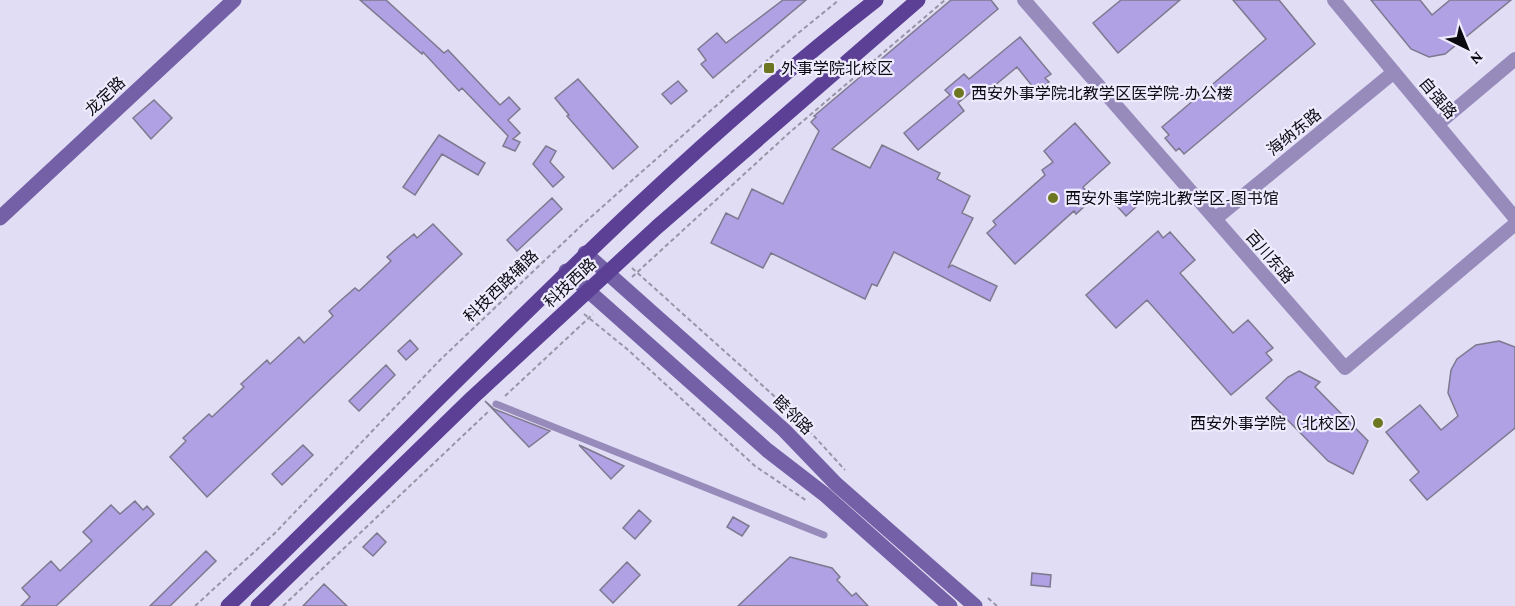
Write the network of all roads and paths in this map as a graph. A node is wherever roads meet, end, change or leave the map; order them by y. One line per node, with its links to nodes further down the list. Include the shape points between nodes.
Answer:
1 (234, 0): 10 (street, 龙定路)
2 (839, 0): 20 (path, 科技西路辅路, via 583,224 440,360 275,533)
3 (876, 0): 14 (main road, 科技西路)
4 (918, 0): 16 (main road, 科技西路)
5 (1024, 0): 12 (street, 百川东路)
6 (1334, 0): 8 (street, 自强路)
7 (1515, 59): 9 (street)
8 (1395, 72): 9 (street, 自强路); 12 (street, 海纳东路)
9 (1438, 124): 11 (street, 自强路)
10 (0, 218)
11 (1515, 218)
12 (1215, 219): 13 (street, 百川东路, via 1345,368)
13 (1515, 224)
14 (585, 253): 15 (main road, 科技西路); 16 (street, 睦邻路)
15 (566, 270): 17 (street); 21 (main road, 科技西路)
16 (608, 273): 17 (main road, 科技西路); 24 (street, 睦邻路, via 784,430 836,484)
17 (589, 290): 22 (main road, 科技西路); 23 (street, via 767,450 824,494)
18 (496, 404): 19 (lane)
19 (824, 535)
20 (195, 606)
21 (228, 606)
22 (258, 606)
23 (950, 606)
24 (975, 606)

